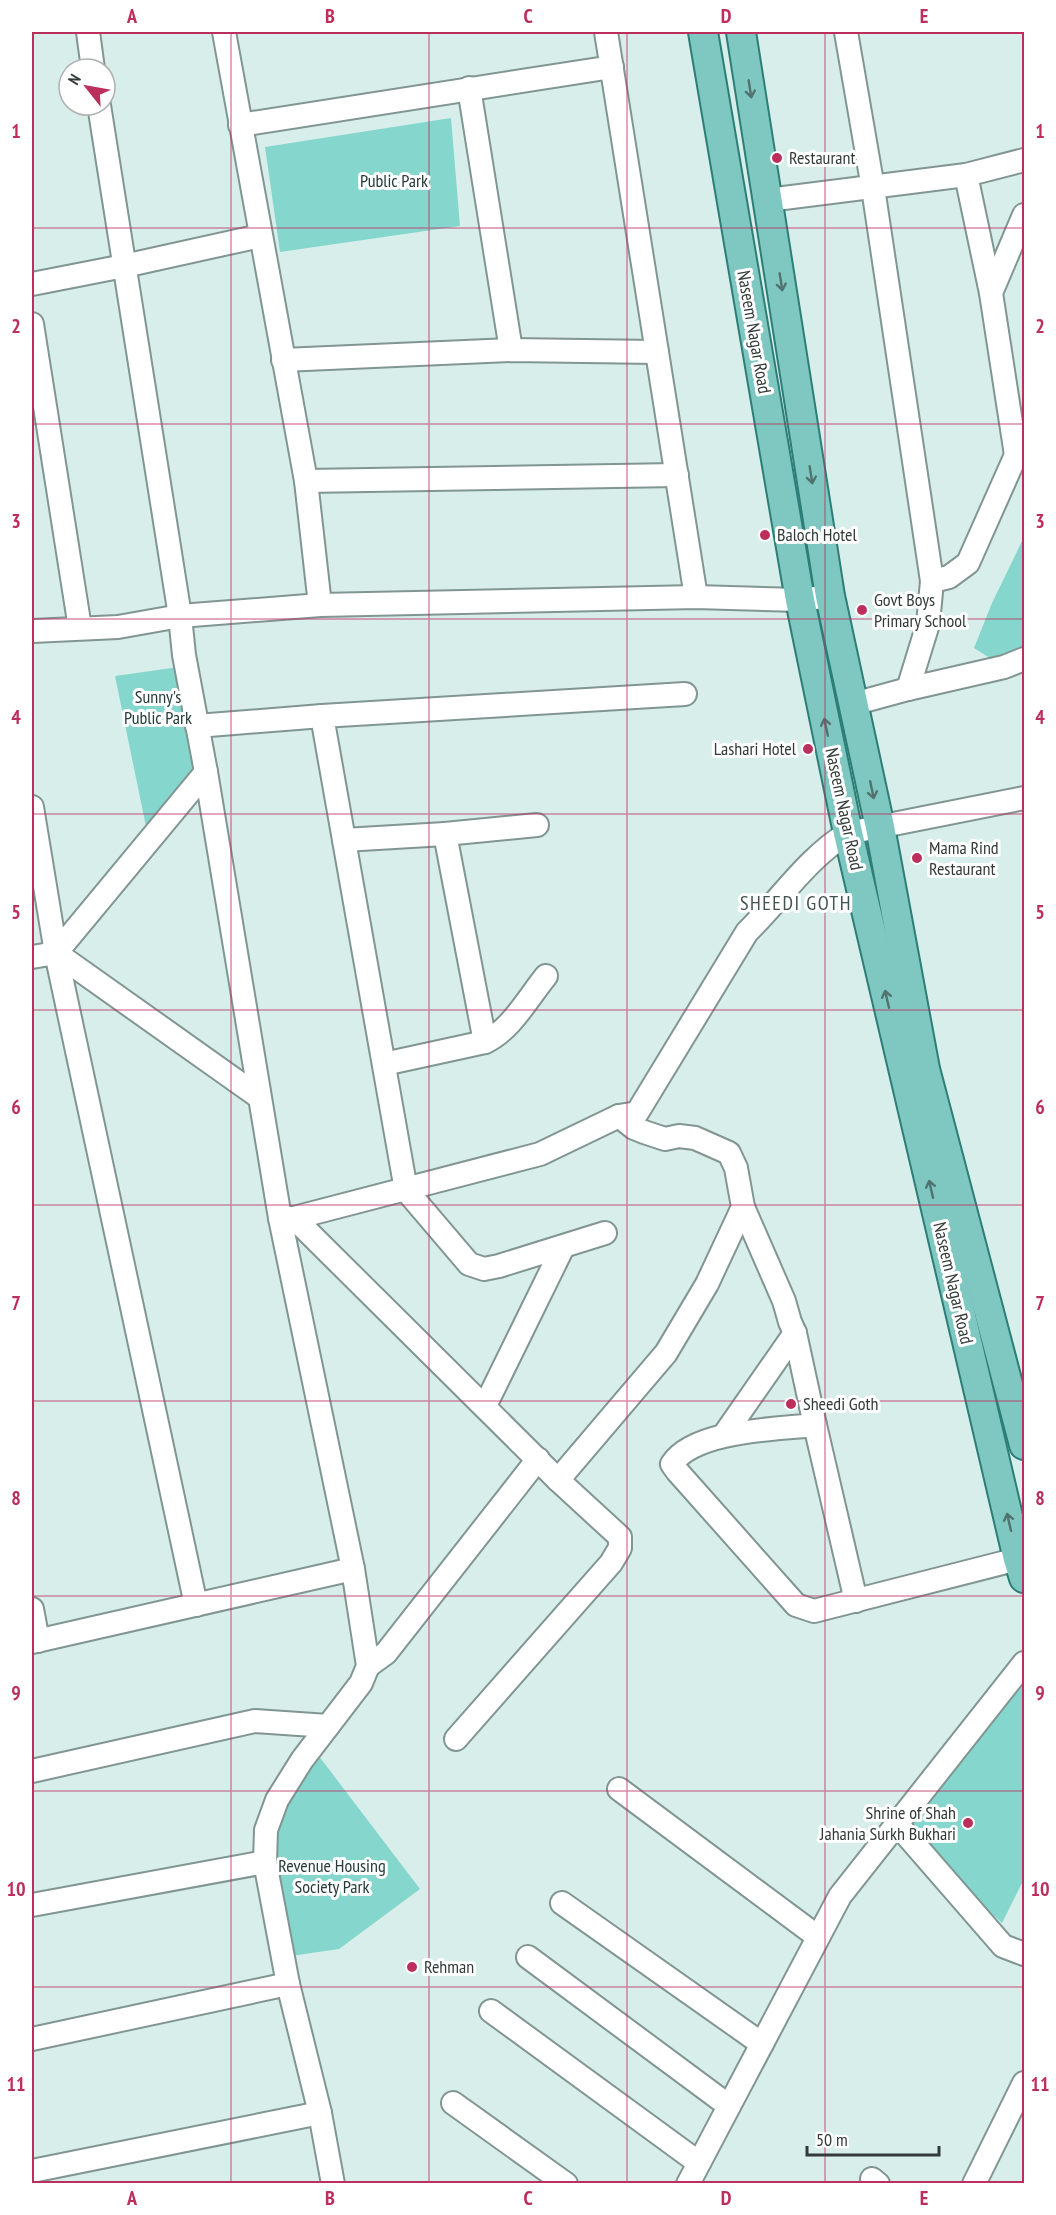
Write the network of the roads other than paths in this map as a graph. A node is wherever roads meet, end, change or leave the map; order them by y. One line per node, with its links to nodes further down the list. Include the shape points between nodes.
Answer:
1 (88, 32): 7 (street)
2 (224, 32): 11 (street)
3 (606, 32): 8 (street)
4 (703, 32): 31 (main road, Naseem Nagar Road)
5 (741, 32): 15 (main road, Naseem Nagar Road, one-way to 15)
6 (846, 32): 14 (street)
7 (91, 57)
8 (612, 67): 9 (street); 23 (street)
9 (469, 88): 11 (street); 22 (street)
10 (101, 117): 18 (street)
11 (240, 125): 17 (street)
12 (1024, 160): 13 (street)
13 (966, 175): 14 (street); 20 (street)
14 (873, 188): 15 (street); 28 (street)
15 (768, 200): 29 (main road, Naseem Nagar Road, one-way to 29)
16 (1024, 215): 20 (street)
17 (260, 236): 18 (street); 24 (street)
18 (124, 266): 19 (street); 33 (street)
19 (32, 284)
20 (991, 293): 25 (street)
21 (32, 324): 34 (street)
22 (511, 351): 23 (street); 24 (street)
23 (657, 352): 26 (street)
24 (283, 360): 27 (street)
25 (1020, 446): 28 (street, via 968,563 950,577)
26 (677, 475): 27 (street); 30 (street)
27 (306, 481): 32 (street)
28 (932, 581): 37 (street, via 928,624)
29 (830, 596): 31 (street); 39 (main road, Naseem Nagar Road)
30 (696, 597): 31 (street); 32 (street)
31 (800, 600): 47 (main road, Naseem Nagar Road, one-way to 31)
32 (320, 605): 33 (street)
33 (180, 616): 34 (street, via 118,627); 41 (street)
34 (80, 628): 35 (street)
35 (32, 631)
36 (1024, 659): 37 (street)
37 (908, 689): 39 (street)
38 (685, 694): 40 (street)
39 (854, 704): 46 (main road, Naseem Nagar Road, one-way to 46)
40 (321, 716): 41 (street); 49 (street)
41 (197, 726): 42 (street)
42 (206, 772): 50 (street); 55 (street)
43 (1024, 798): 46 (street)
44 (32, 807): 50 (street)
45 (537, 825): 48 (street)
46 (880, 827): 47 (street); 66 (main road, Naseem Nagar Road, via 925,1069)
47 (848, 833): 56 (street, via 814,859 747,932 637,1113); 70 (main road, Naseem Nagar Road, one-way to 47)
48 (445, 834): 49 (street); 53 (street)
49 (344, 840): 54 (street)
50 (56, 953): 51 (street); 55 (street); 72 (street)
51 (32, 957)
52 (546, 976): 53 (street, via 510,1022 495,1038)
53 (485, 1042): 54 (street)
54 (384, 1064): 57 (street)
55 (259, 1096): 59 (street)
56 (620, 1116): 57 (street, via 540,1154); 58 (street, via 644,1132 665,1139 695,1138 729,1153 736,1168)
57 (406, 1190): 59 (street); 61 (street, via 469,1264 484,1269)
58 (743, 1207): 62 (street); 68 (street, via 706,1284 666,1353)
59 (287, 1218): 63 (street); 69 (street)
60 (605, 1233): 61 (street)
61 (563, 1247): 63 (street)
62 (795, 1333): 64 (street); 65 (street)
63 (485, 1406): 67 (street)
64 (815, 1425): 65 (street); 71 (street)
65 (724, 1435): 71 (street, via 678,1454 672,1464 676,1471 796,1605 814,1611)
66 (1024, 1446)
67 (538, 1459): 68 (street); 76 (street, via 386,1653)
68 (558, 1480): 78 (street, via 620,1537 620,1548)
69 (353, 1569): 72 (street); 76 (street)
70 (1021, 1569): 71 (street)
71 (856, 1601)
72 (196, 1605): 74 (street)
73 (32, 1609): 74 (street)
74 (35, 1641)
75 (1024, 1663): 81 (street)
76 (368, 1666): 77 (street, via 361,1683)
77 (328, 1726): 79 (street, via 255,1721); 82 (street, via 277,1800 266,1830)
78 (456, 1739)
79 (32, 1771)
80 (619, 1789): 85 (street)
81 (897, 1824): 85 (street, via 840,1896); 86 (street, via 1003,1946)
82 (266, 1862): 84 (street); 88 (street)
83 (562, 1903): 91 (street)
84 (32, 1905)
85 (818, 1937): 91 (street)
86 (1024, 1954)
87 (528, 1957): 94 (street)
88 (288, 1984): 90 (street); 95 (street)
89 (491, 2011): 96 (street)
90 (32, 2039)
91 (762, 2044): 94 (street)
92 (1024, 2083): 101 (street)
93 (453, 2103): 99 (street)
94 (729, 2106): 96 (street)
95 (320, 2113): 97 (street); 98 (street)
96 (699, 2163): 100 (street)
97 (32, 2171)
98 (333, 2184)
99 (566, 2184)
100 (688, 2184)
101 (974, 2184)

